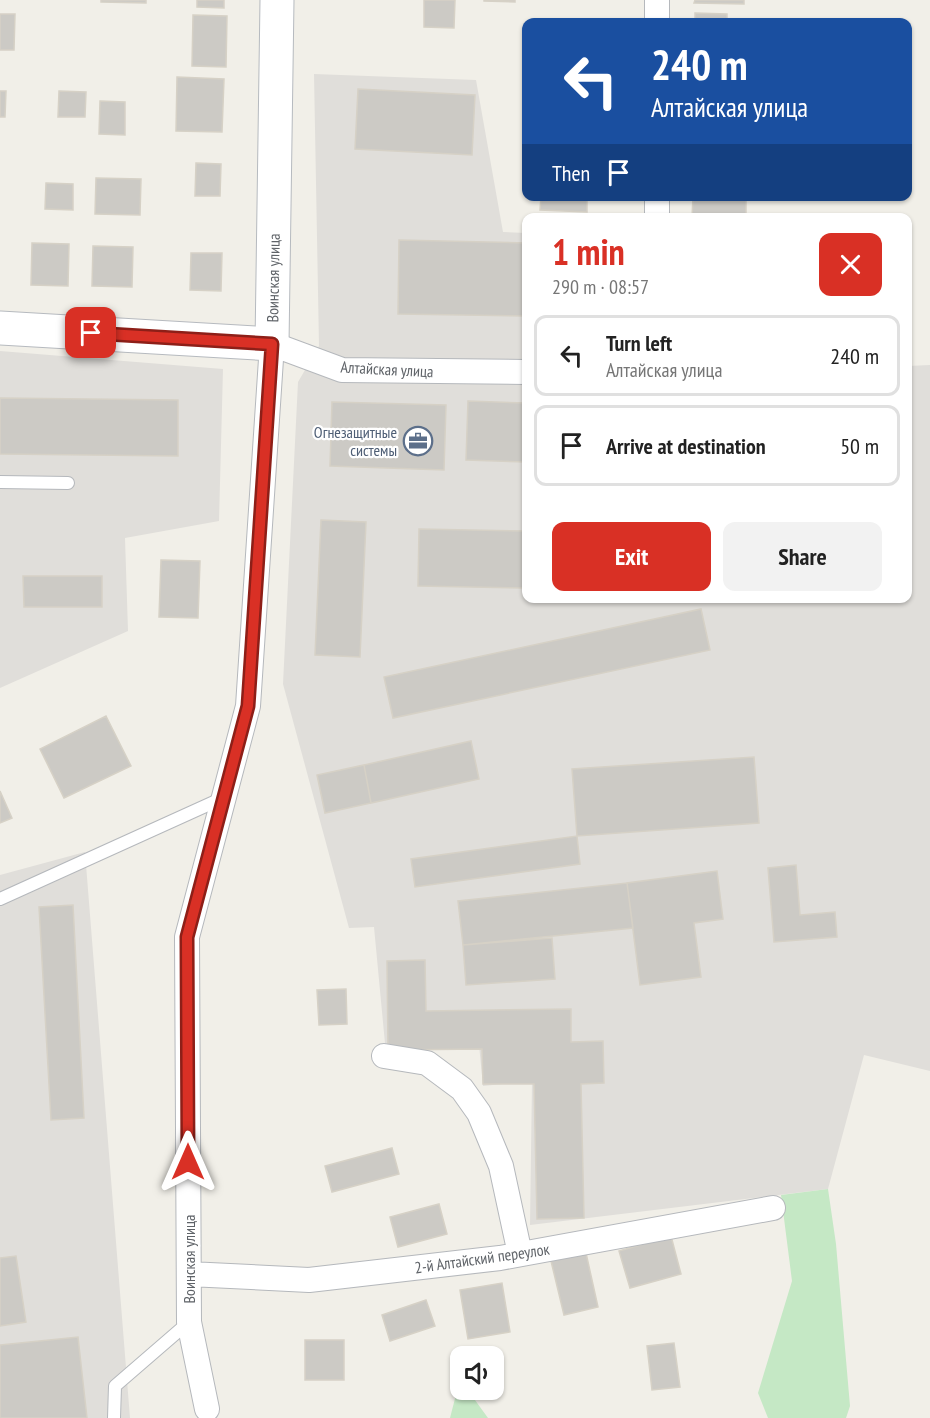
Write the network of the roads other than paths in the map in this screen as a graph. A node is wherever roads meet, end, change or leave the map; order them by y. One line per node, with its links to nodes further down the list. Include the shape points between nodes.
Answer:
1 (278, 0): 5 (street, Воинская улица)
2 (657, 0): 3 (street)
3 (657, 18)
4 (0, 328): 5 (street, Алтайская улица)
5 (272, 344): 6 (street, Алтайская улица, via 342,370); 9 (street, Воинская улица, via 248,706)
6 (522, 372)
7 (0, 482): 8 (lane)
8 (68, 483)
9 (224, 797): 10 (lane); 14 (street, Воинская улица, via 187,937)
10 (0, 899)
11 (384, 1056): 13 (street, via 427,1063 462,1089 479,1113 501,1166)
12 (774, 1208): 13 (street, 2-й Алтайский переулок)
13 (520, 1254): 14 (street, 2-й Алтайский переулок, via 309,1280)
14 (189, 1274): 15 (street, Воинская улица)
15 (189, 1322): 16 (street, Воинская улица); 17 (lane, via 115,1386)
16 (208, 1413)
17 (114, 1418)

